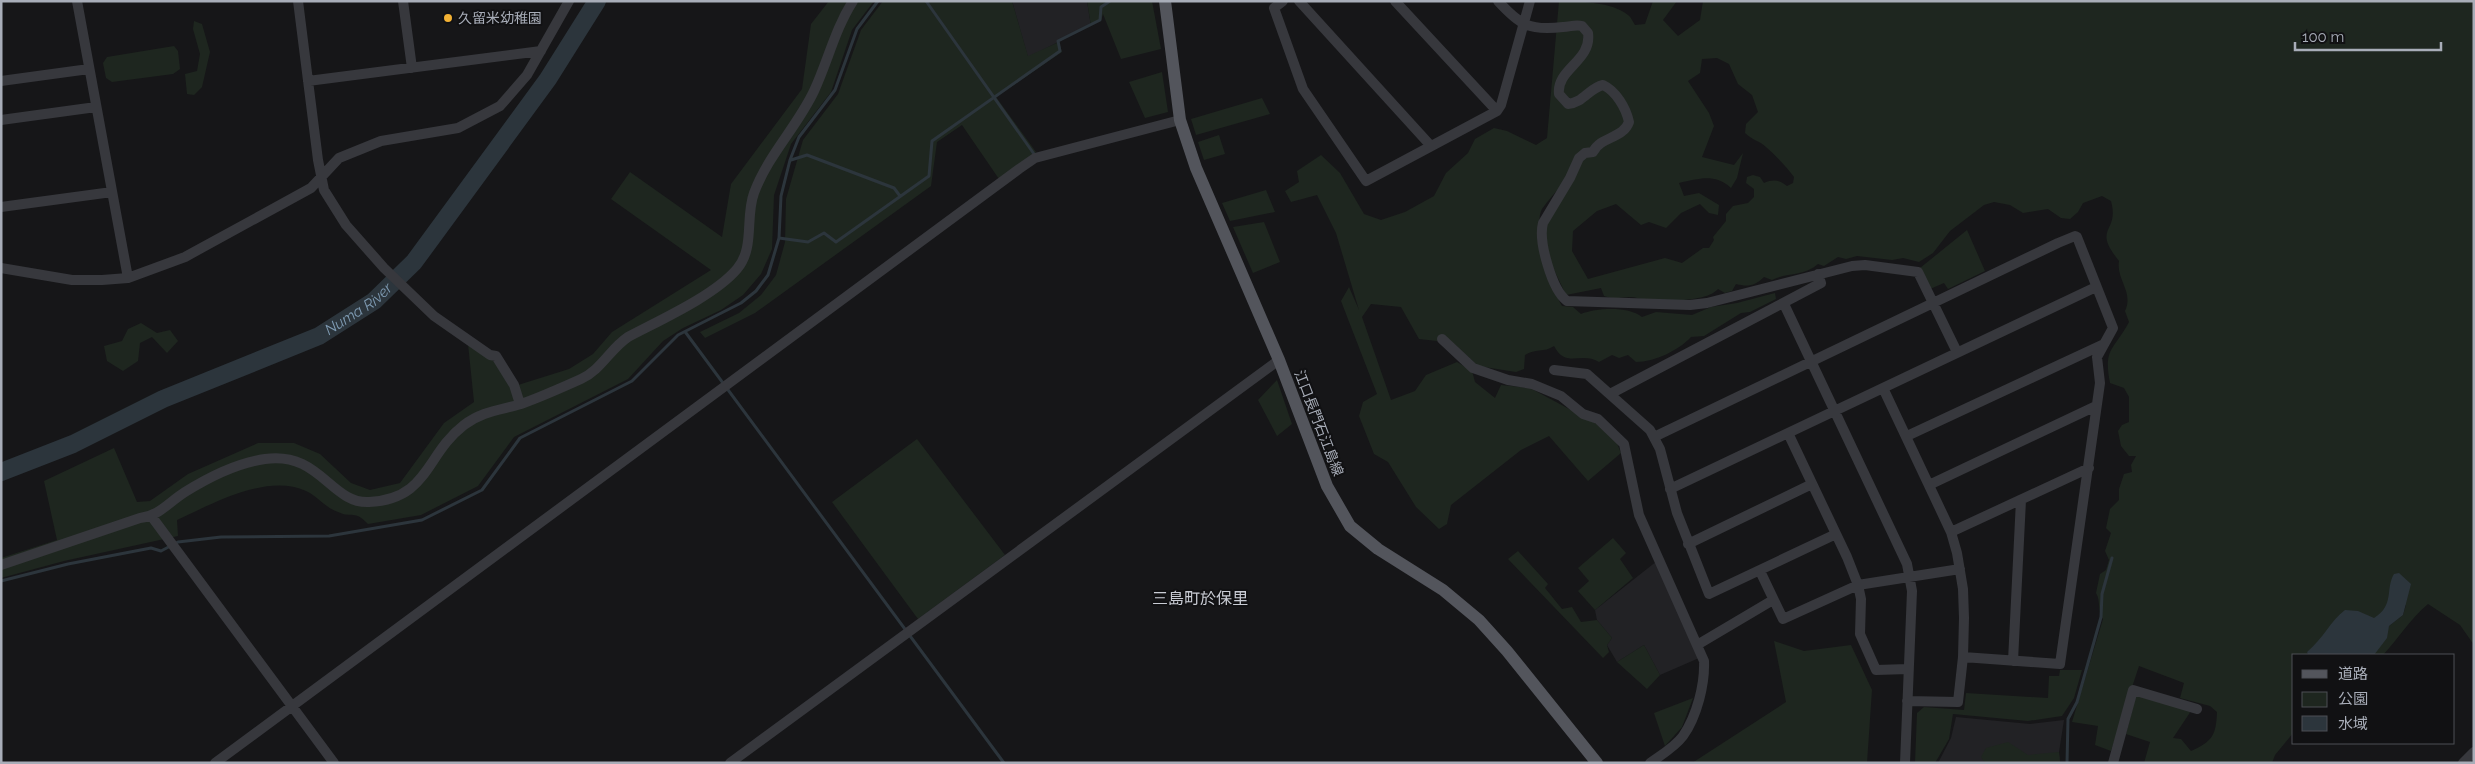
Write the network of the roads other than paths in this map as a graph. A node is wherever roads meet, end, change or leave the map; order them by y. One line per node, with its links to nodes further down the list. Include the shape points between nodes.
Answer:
1 (77, 1): 15 (street)
2 (298, 1): 17 (street)
3 (403, 1): 14 (street)
4 (569, 1): 13 (street)
5 (853, 1): 40 (street, via 843,17 814,90 754,194 745,256 737,269 718,286 618,344 601,366 582,379)
6 (1165, 1): 21 (main road, 江口長門石江島線)
7 (1283, 1): 22 (street, via 1274,8 1303,89 1366,181)
8 (1299, 1): 22 (street)
9 (1395, 1): 19 (street)
10 (1498, 1): 12 (street)
11 (1530, 1): 12 (street)
12 (1524, 24): 19 (street); 27 (street, via 1545,28 1582,26 1588,33 1588,48 1560,82 1560,94 1568,104 1575,103 1603,85 1615,94 1628,116 1623,131 1603,140 1593,152 1585,152 1579,158 1543,223 1543,251 1562,298 1587,304 1707,303)
13 (541, 51): 14 (street); 23 (street, via 527,75 500,106 458,128 369,144 339,158)
14 (412, 68): 17 (street)
15 (90, 69): 16 (street); 18 (street)
16 (1, 81)
17 (308, 81): 23 (street)
18 (96, 107): 20 (street); 24 (street)
19 (1497, 111): 22 (street)
20 (1, 120)
21 (1180, 120): 35 (main road, 江口長門石江島線, via 1199,176); 66 (street, via 1035,158)
22 (1431, 146)
23 (321, 176): 28 (street, via 311,188 221,238 185,257); 40 (street, via 324,190 346,225 384,268 434,316 496,356 514,385)
24 (112, 192): 25 (street); 28 (street)
25 (1, 206)
26 (1, 268): 28 (street, via 72,280)
27 (1818, 274): 30 (street, via 1865,264 1918,272); 31 (street, via 1821,283)
28 (128, 278)
29 (2096, 286): 30 (street, via 2075,236); 33 (street, via 2113,328); 34 (street)
30 (1932, 303): 34 (street); 36 (street)
31 (1784, 304): 36 (street); 39 (street)
32 (1442, 339): 61 (street, via 1473,368 1532,384 1561,396 1583,414 1598,419 1624,444 1639,515)
33 (2104, 344): 41 (street, via 2097,358 2100,384); 44 (street)
34 (1957, 352): 38 (street)
35 (1279, 360): 71 (street); 72 (main road, 江口長門石江島線, via 1327,486 1350,526 1378,549 1443,590 1478,620)
36 (1810, 361): 42 (street); 45 (street)
37 (1554, 370): 39 (street, via 1587,374)
38 (1882, 388): 42 (street); 44 (street)
39 (1610, 394): 45 (street, via 1641,420)
40 (520, 404): 51 (street, via 486,412 465,424 447,442 420,481 396,498 368,502 350,499 311,467 286,458 265,459 206,479)
41 (2096, 406): 46 (street); 48 (street)
42 (1835, 409): 43 (street); 58 (street, via 1907,564)
43 (1788, 433): 47 (street); 49 (street)
44 (1907, 436): 48 (street)
45 (1654, 437): 49 (street)
46 (2088, 468): 50 (street); 63 (street, via 2060,664)
47 (1812, 484): 53 (street); 54 (street)
48 (1929, 485): 52 (street)
49 (1670, 489): 54 (street)
50 (2021, 500): 52 (street); 63 (street)
51 (152, 516): 55 (street); 66 (street)
52 (1951, 532): 56 (street)
53 (1836, 534): 57 (street); 59 (street)
54 (1688, 544): 57 (street, via 1710,594)
55 (1, 564)
56 (1960, 569): 58 (street); 62 (street)
57 (1760, 571): 60 (street)
58 (1909, 577): 59 (street); 64 (street, via 1912,591)
59 (1858, 585): 60 (street, via 1783,619); 64 (street, via 1860,634 1876,670)
60 (1773, 600): 61 (street)
61 (1698, 645): 73 (street, via 1704,661 1704,674 1689,724 1674,746)
62 (1963, 657): 63 (street); 65 (street, via 1958,702)
63 (2013, 662)
64 (1908, 669): 65 (street)
65 (1907, 701): 74 (street)
66 (292, 706): 69 (street); 70 (street)
67 (2197, 708): 75 (street, via 2133,690)
68 (2474, 752): 76 (street)
69 (215, 763)
70 (334, 763)
71 (730, 763)
72 (1597, 763)
73 (1650, 763)
74 (1905, 763)
75 (2113, 763)
76 (2463, 763)

